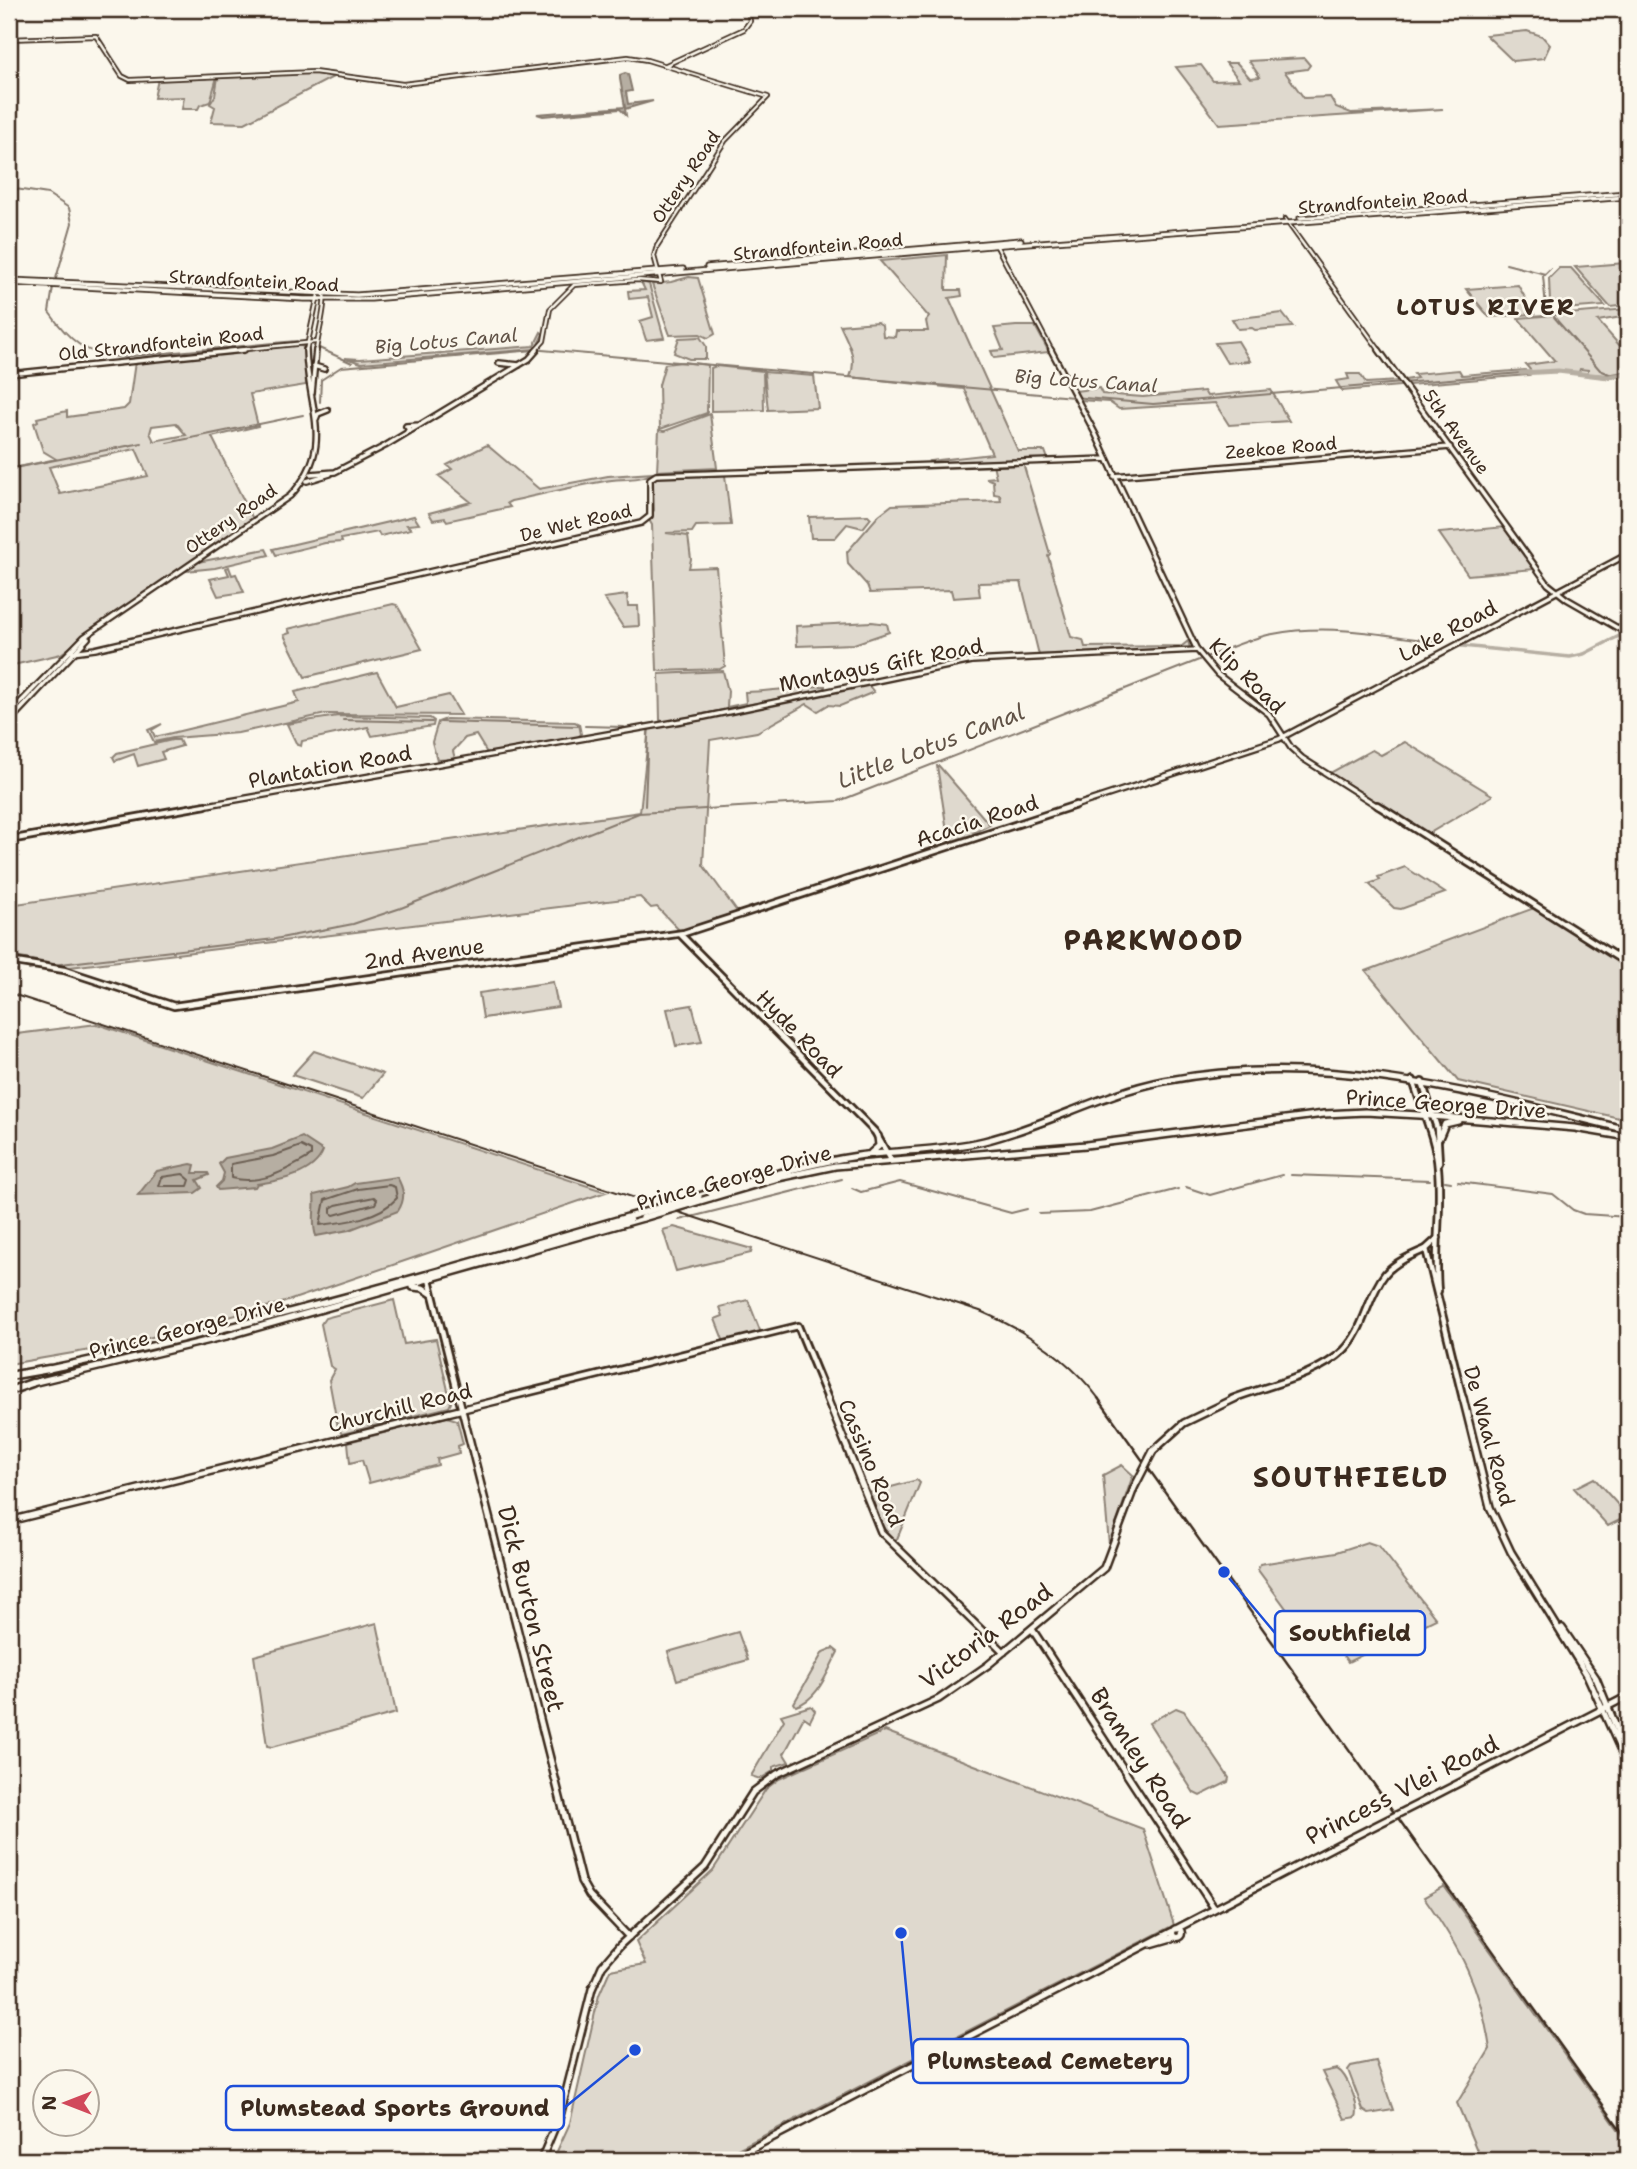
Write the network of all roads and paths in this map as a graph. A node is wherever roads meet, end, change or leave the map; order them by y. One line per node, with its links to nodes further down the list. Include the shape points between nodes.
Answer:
1 (748, 9): 3 (street, via 750,21 744,29)
2 (9, 39): 3 (street, Ottery Road, via 96,36 122,76 133,80 317,72 403,84 619,57)
3 (665, 65): 14 (street, Ottery Road, via 769,99 725,141 655,250)
4 (1628, 195): 5 (main road, Strandfontein Road)
5 (1287, 221): 6 (main road, Strandfontein Road); 8 (main road, Strandfontein Road); 30 (street, 5th Avenue)
6 (1185, 231): 7 (main road); 9 (main road, Strandfontein Road)
7 (1174, 235)
8 (1065, 237): 9 (main road); 11 (main road, Strandfontein Road)
9 (1107, 237): 10 (main road); 11 (main road, Strandfontein Road)
10 (1116, 240)
11 (994, 244): 12 (main road, Strandfontein Road); 13 (main road, Strandfontein Road); 31 (street, Klip Road)
12 (777, 260): 13 (main road); 14 (main road, Strandfontein Road)
13 (815, 261): 14 (main road, Strandfontein Road)
14 (658, 272): 16 (main road, Strandfontein Road); 17 (main road, Strandfontein Road); 21 (street, via 661,282 574,285 548,311 546,335)
15 (9, 281): 16 (main road, Strandfontein Road)
16 (320, 296): 17 (main road, Strandfontein Road); 17 (street); 19 (street)
17 (326, 300): 18 (street)
18 (316, 342): 19 (street, Old Strandfontein Road); 22 (street)
19 (306, 343): 24 (street, Old Strandfontein Road); 25 (street)
20 (499, 363): 21 (street)
21 (523, 363): 27 (street)
22 (313, 366): 23 (street); 25 (street)
23 (324, 369)
24 (9, 374)
25 (312, 393): 26 (street)
26 (313, 403): 28 (street); 28 (street, via 328,410 317,414)
27 (423, 424): 29 (street); 29 (street, via 406,426 409,429)
28 (314, 425): 32 (street, via 318,453)
29 (404, 436): 33 (street)
30 (1450, 447): 34 (street, Zeekoe Road); 37 (street, 5th Avenue)
31 (1107, 459): 34 (street, Klip Road); 39 (street, De Wet Road, via 656,475 650,480 650,516 638,524)
32 (311, 474): 33 (street); 35 (street, Ottery Road)
33 (330, 474): 35 (street)
34 (1114, 477): 40 (street, Klip Road)
35 (303, 484): 39 (street, Ottery Road)
36 (1628, 554): 37 (street, Lake Road)
37 (1557, 592): 38 (street, 5th Avenue); 44 (street, Lake Road)
38 (1626, 632)
39 (72, 650): 41 (street, Ottery Road); 42 (street, Ottery Road)
40 (1197, 650): 43 (street, Montagus Gift Road, via 972,661); 44 (street, Klip Road, via 1222,678 1269,714)
41 (9, 714)
42 (9, 722)
43 (657, 724): 45 (street, Plantation Road)
44 (1283, 737): 46 (street, Acacia Road); 48 (street, Klip Road, via 1308,762)
45 (9, 840)
46 (679, 934): 49 (street, 2nd Avenue, via 174,1006); 57 (street, Hyde Road)
47 (9, 961): 49 (street, via 64,970)
48 (1628, 964)
49 (163, 1002): 50 (street)
50 (159, 1008)
51 (1413, 1080): 52 (main road, Prince George Drive); 53 (street, De Waal Road); 60 (main road, Prince George Drive, via 1302,1069 1197,1074 1129,1089 984,1141)
52 (1422, 1082): 54 (street, De Waal Road); 56 (main road, Prince George Drive)
53 (1424, 1115): 54 (main road, Prince George Drive); 60 (main road, Prince George Drive, via 1324,1114 1086,1145); 62 (street, De Waal Road)
54 (1434, 1116): 55 (main road, Prince George Drive); 59 (street, De Waal Road)
55 (1471, 1120): 58 (main road, Prince George Drive); 59 (main road, via 1445,1124)
56 (1628, 1130)
57 (878, 1136): 60 (street, Hyde Road); 61 (main road, via 877,1149)
58 (1628, 1137)
59 (1438, 1138): 62 (street, De Waal Road)
60 (890, 1156): 61 (main road, Prince George Drive); 66 (main road, Prince George Drive, bridge, via 806,1171)
61 (858, 1157): 66 (main road, Prince George Drive, bridge, via 699,1196)
62 (1438, 1165): 63 (street, De Waal Road)
63 (1439, 1237): 64 (street, Victoria Road); 65 (street, De Waal Road)
64 (1426, 1250): 65 (street); 69 (street, De Waal Road); 77 (street, Victoria Road, bridge, via 1387,1272 1354,1337 1340,1354 1270,1387 1198,1413 1173,1430 1153,1451 1134,1488 1104,1568)
65 (1435, 1256): 69 (street, De Waal Road)
66 (428, 1277): 67 (main road, Prince George Drive); 68 (street, Dick Burton Street); 71 (main road, Prince George Drive, via 145,1350)
67 (377, 1294): 68 (main road, via 416,1287); 73 (main road, Prince George Drive)
68 (432, 1294): 75 (street, Dick Burton Street)
69 (1439, 1303): 80 (street, De Waal Road, via 1488,1502 1503,1538)
70 (798, 1326): 75 (street, Churchill Road); 78 (street, Cassino Road, via 881,1532)
71 (49, 1369): 72 (highway)
72 (9, 1375)
73 (32, 1383): 74 (highway)
74 (9, 1389)
75 (461, 1409): 76 (street, Churchill Road); 84 (street, Dick Burton Street, via 581,1881)
76 (9, 1521)
77 (1032, 1629): 78 (street, Victoria Road); 83 (street, Bramley Road)
78 (1004, 1652): 84 (street, Victoria Road, via 939,1699 759,1785 711,1860)
79 (1628, 1696): 80 (street, Princess Vlei Road)
80 (1606, 1707): 81 (street, De Waal Road); 82 (street, De Waal Road); 83 (street, Princess Vlei Road, bridge)
81 (1628, 1756)
82 (1628, 1766)
83 (1214, 1909): 86 (street, Princess Vlei Road, via 1176,1933)
84 (629, 1937): 85 (street, Victoria Road, via 596,1977 561,2112)
85 (541, 2160)
86 (729, 2160)

